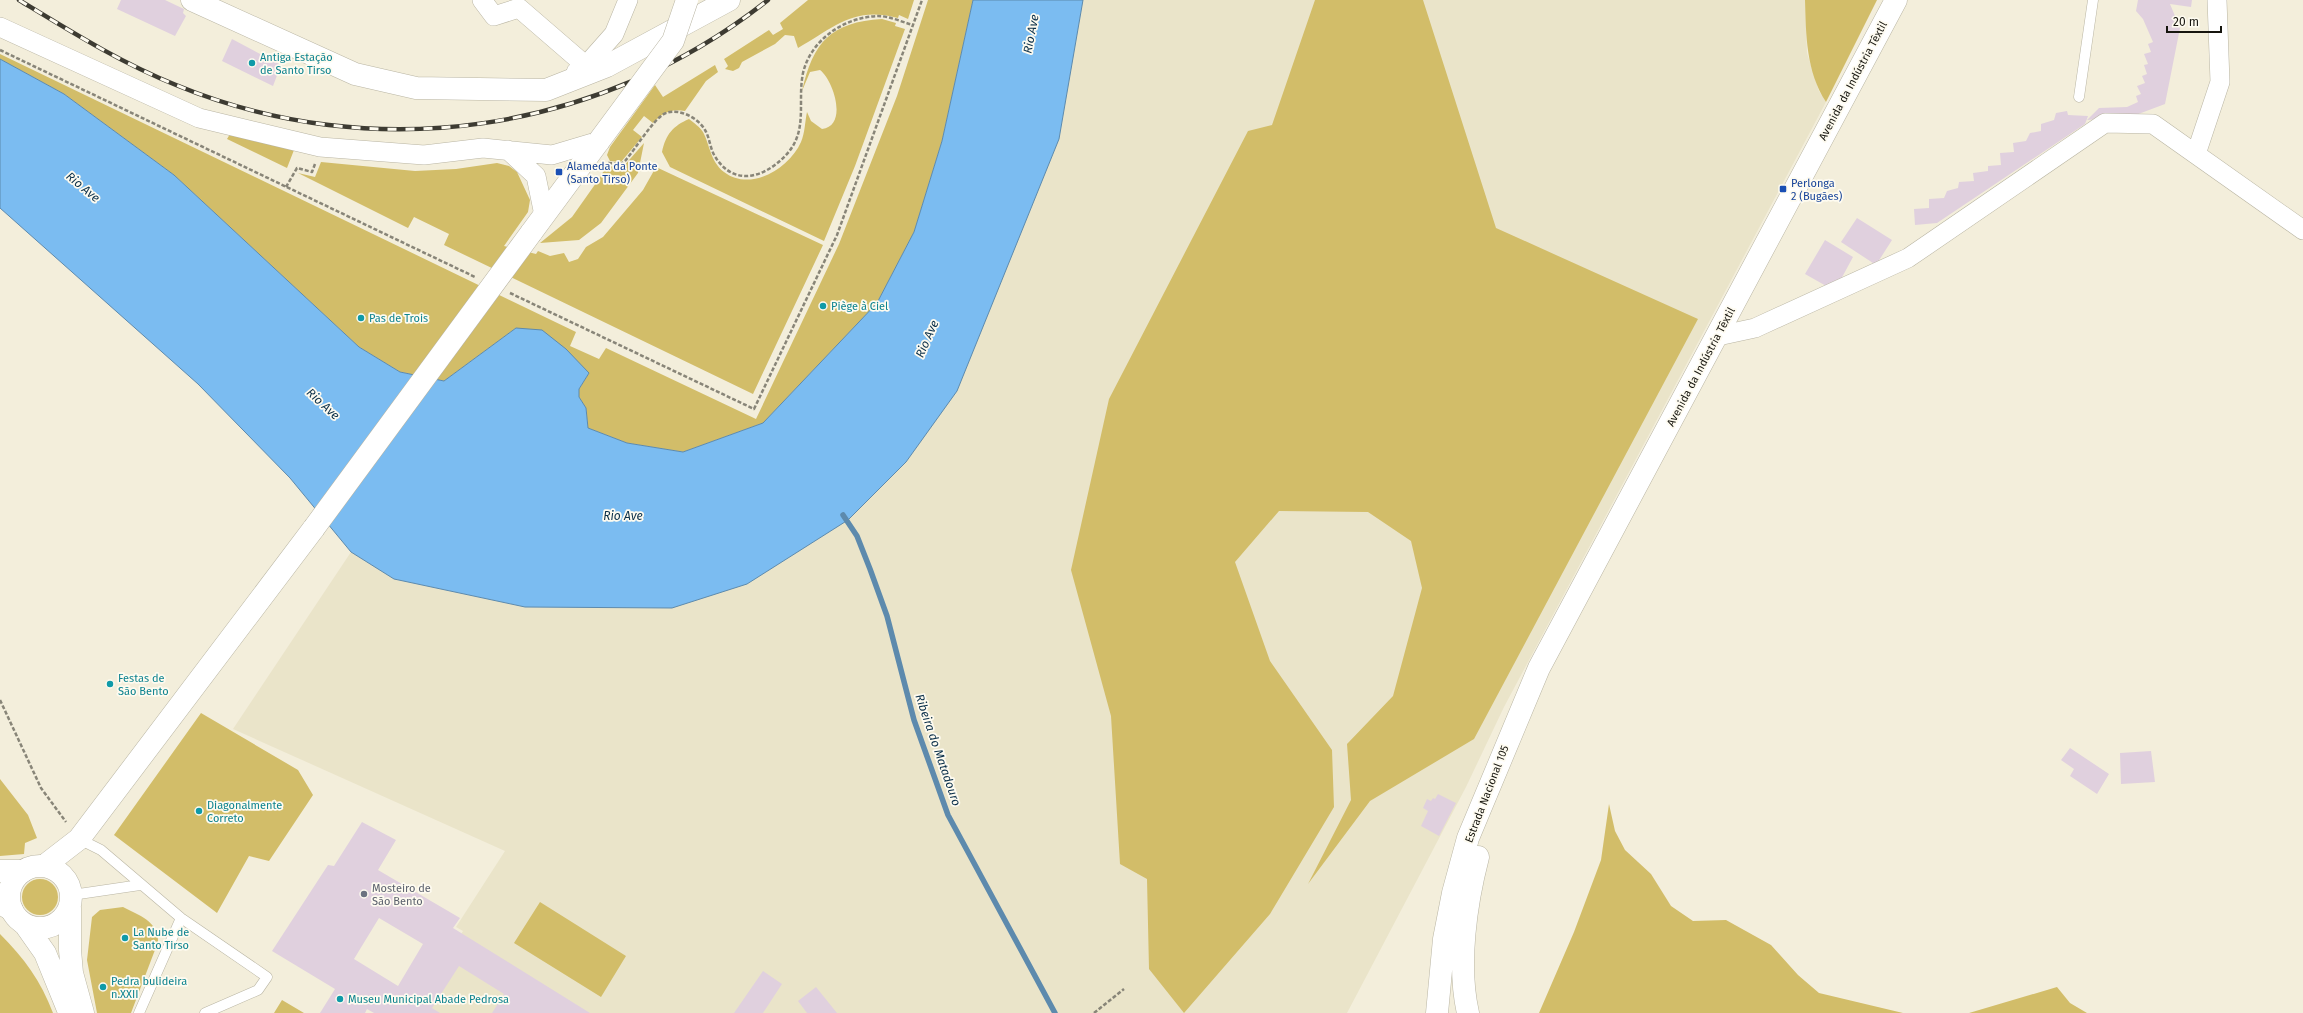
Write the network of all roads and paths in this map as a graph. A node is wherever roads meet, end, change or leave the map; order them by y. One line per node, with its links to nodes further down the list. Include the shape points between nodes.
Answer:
1 (192, 0): 16 (main road, via 355,74 416,88 546,90)
2 (482, 0): 15 (street, via 494,16 519,8)
3 (628, 0): 12 (street)
4 (687, 0): 18 (main road, bridge, via 673,41)
5 (729, 0): 14 (main road)
6 (922, 0): 10 (path)
7 (1896, 0): 28 (main road, Avenida da Indústria Têxtil)
8 (2093, 0): 17 (lane)
9 (2217, 0): 20 (street, via 2220,82)
10 (913, 25): 21 (path, via 879,16 843,23 831,32 818,45 803,72 800,131 790,151 776,165 759,175 742,176 726,170 715,157 705,129 683,112 671,111 661,116 625,161 620,164); 27 (path, via 837,235 754,410)
11 (0, 27): 19 (street, via 198,118 320,147 424,155 483,148)
12 (614, 34): 14 (street); 15 (street)
13 (0, 50): 23 (path)
14 (622, 58): 16 (main road)
15 (585, 65): 16 (street)
16 (562, 84)
17 (2079, 97)
18 (599, 141): 19 (street, via 552,154); 24 (main road)
19 (508, 150): 24 (street, via 536,176)
20 (2196, 154): 25 (street); 28 (street, via 2153,124 2105,123 1908,258 1755,328)
21 (606, 163)
22 (297, 168): 23 (path)
23 (286, 187): 26 (path)
24 (544, 215): 31 (main road, bridge, via 314,528)
25 (2303, 230)
26 (481, 279)
27 (502, 290)
28 (1718, 336): 30 (main road, Avenida da Indústria Têxtil, via 1539,668)
29 (0, 700): 31 (path, via 41,788)
30 (1510, 736): 46 (main road, Estrada Nacional 105, via 1468,838 1453,893 1442,959); 47 (main road, Estrada Nacional 105, via 1505,763 1471,884 1464,943 1464,979)
31 (79, 839): 32 (main road); 35 (lane, via 101,850)
32 (44, 866): 34 (main road, via 30,867); 36 (main road, via 62,875)
33 (0, 871): 34 (main road)
34 (23, 871): 37 (main road, via 15,877)
35 (140, 885): 36 (lane); 38 (lane)
36 (71, 902): 39 (main road, via 62,919 52,926 40,929); 42 (main road, via 72,973)
37 (6, 906): 39 (main road)
38 (181, 918): 43 (lane); 44 (lane, via 267,977 258,990)
39 (26, 926): 41 (main road, via 45,953)
40 (1124, 989): 45 (path)
41 (70, 1013)
42 (83, 1013)
43 (139, 1013)
44 (206, 1013)
45 (1094, 1013)
46 (1437, 1013)
47 (1468, 1013)

